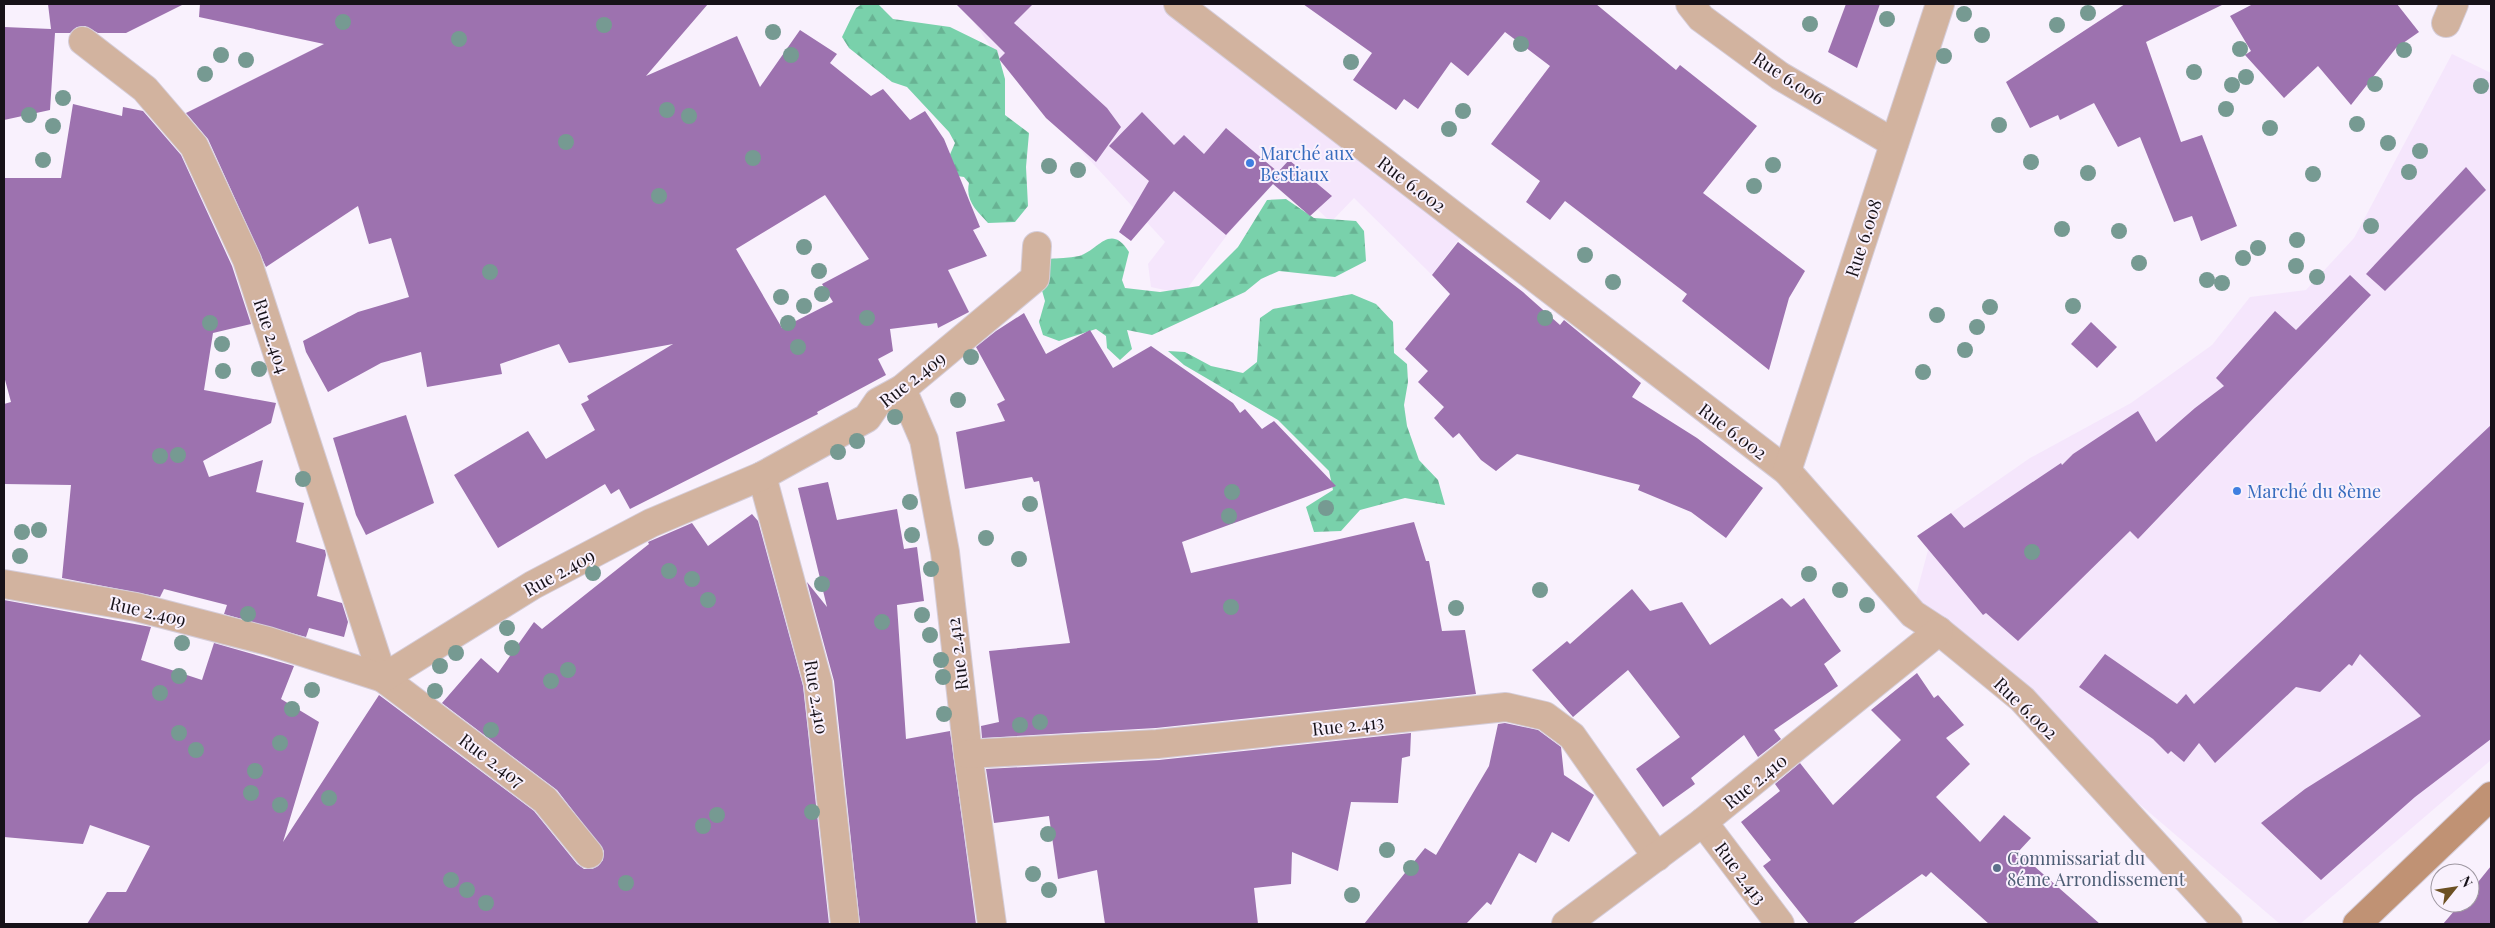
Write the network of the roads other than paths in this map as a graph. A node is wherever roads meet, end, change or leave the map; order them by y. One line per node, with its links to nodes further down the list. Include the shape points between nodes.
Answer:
1 (1178, 4): 8 (street, Rue 6.002)
2 (1690, 4): 5 (street, Rue 6.006, via 1702,18 1780,76)
3 (1940, 4): 5 (street, Rue 6.008)
4 (83, 41): 12 (street, Rue 2.404, via 144,89 194,146 247,260)
5 (1894, 143): 8 (street, Rue 6.008)
6 (1037, 246): 7 (street, Rue 2.409, via 1035,278)
7 (902, 388): 9 (street, Rue 2.409, via 878,402 867,418); 13 (street, Rue 2.412, via 924,440 945,552)
8 (1786, 471): 11 (street, Rue 6.002, via 1913,614)
9 (762, 476): 12 (street, Rue 2.409, via 651,523 542,580); 18 (street, Rue 2.410, via 818,683)
10 (4, 584): 12 (street, Rue 2.409, via 136,607 268,641)
11 (1939, 632): 15 (street, Rue 2.410); 22 (street, Rue 6.002, via 2022,699)
12 (383, 678): 16 (street, Rue 2.407, via 544,800)
13 (968, 754): 17 (street, Rue 2.413, via 1158,744 1506,707 1545,716 1572,736); 19 (street, Rue 2.412)
14 (2491, 796): 23 (street)
15 (1703, 822): 17 (street, Rue 2.410); 21 (street, Rue 2.413)
16 (589, 854)
17 (1657, 857): 20 (street, Rue 2.410)
18 (845, 924)
19 (992, 924)
20 (1566, 924)
21 (1780, 924)
22 (2228, 924)
23 (2356, 924)

